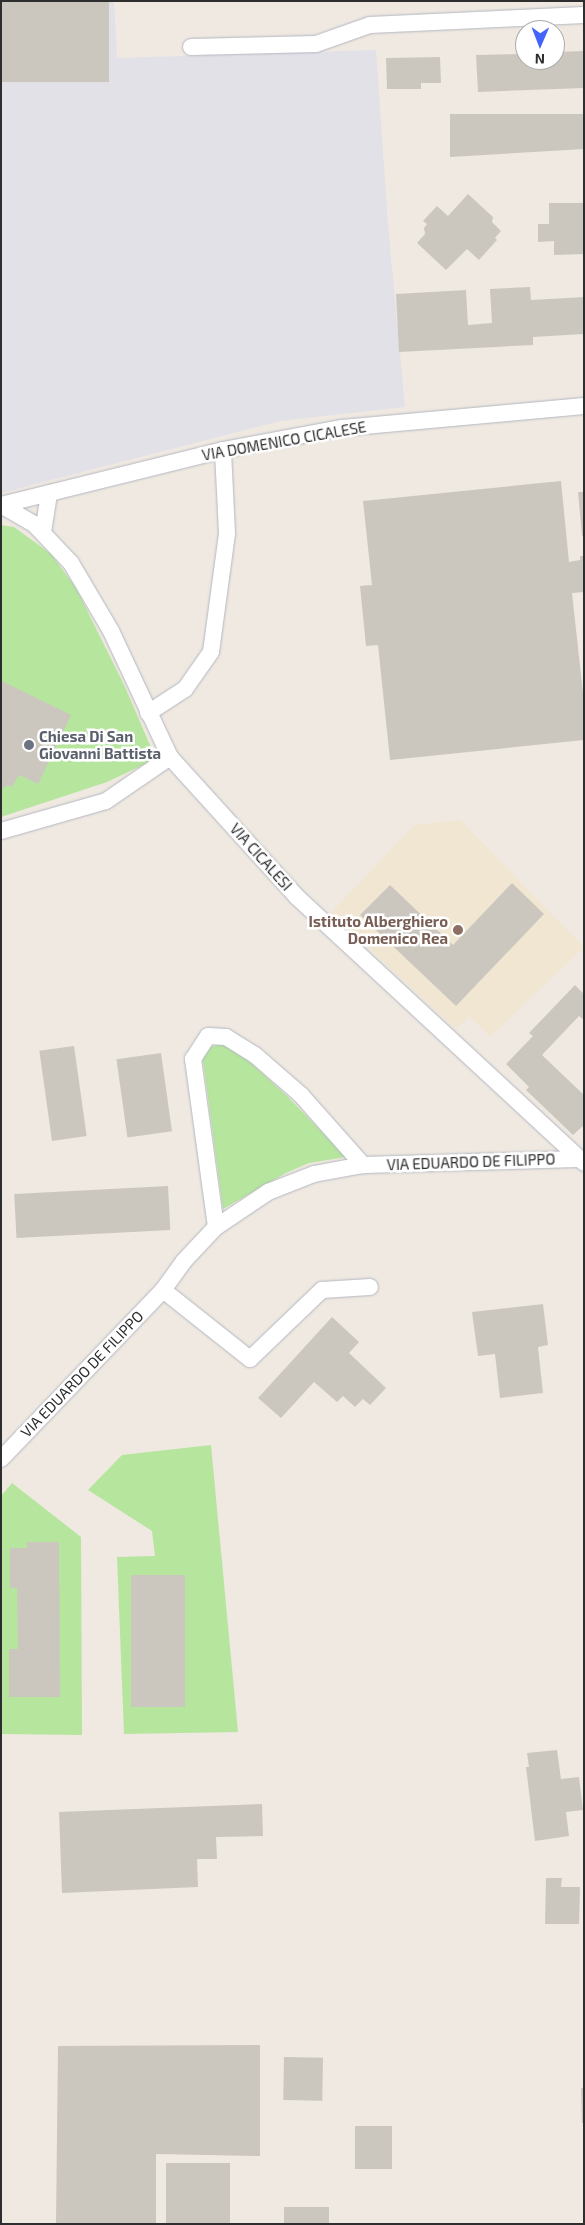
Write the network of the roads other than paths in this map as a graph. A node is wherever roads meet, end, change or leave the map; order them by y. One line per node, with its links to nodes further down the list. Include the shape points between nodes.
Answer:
1 (584, 15): 2 (street, via 370,24 316,44)
2 (191, 47)
3 (584, 406): 4 (street, VIA DOMENICO CICALESE, via 342,428)
4 (223, 450): 5 (street, VIA DOMENICO CICALESE); 8 (street, via 227,533 211,652 185,689)
5 (49, 493): 6 (street, VIA DOMENICO CICALESE); 7 (street)
6 (1, 505): 7 (street, VIA CICALESI)
7 (43, 532): 8 (street, VIA CICALESI, via 71,563 112,631)
8 (148, 713): 9 (street, VIA CICALESI)
9 (170, 757): 10 (street, via 106,802); 11 (street, VIA CICALESI, via 297,898)
10 (1, 831)
11 (581, 1161): 12 (street, VIA EDUARDO DE FILIPPO)
12 (363, 1165): 13 (street, VIA EDUARDO DE FILIPPO, via 314,1174 268,1192); 13 (street, via 301,1095 255,1055 226,1037 208,1036 192,1059)
13 (216, 1227): 15 (street, VIA EDUARDO DE FILIPPO, via 183,1262)
14 (370, 1287): 15 (street, via 322,1290 250,1359)
15 (164, 1290): 16 (street, VIA EDUARDO DE FILIPPO)
16 (1, 1459)

